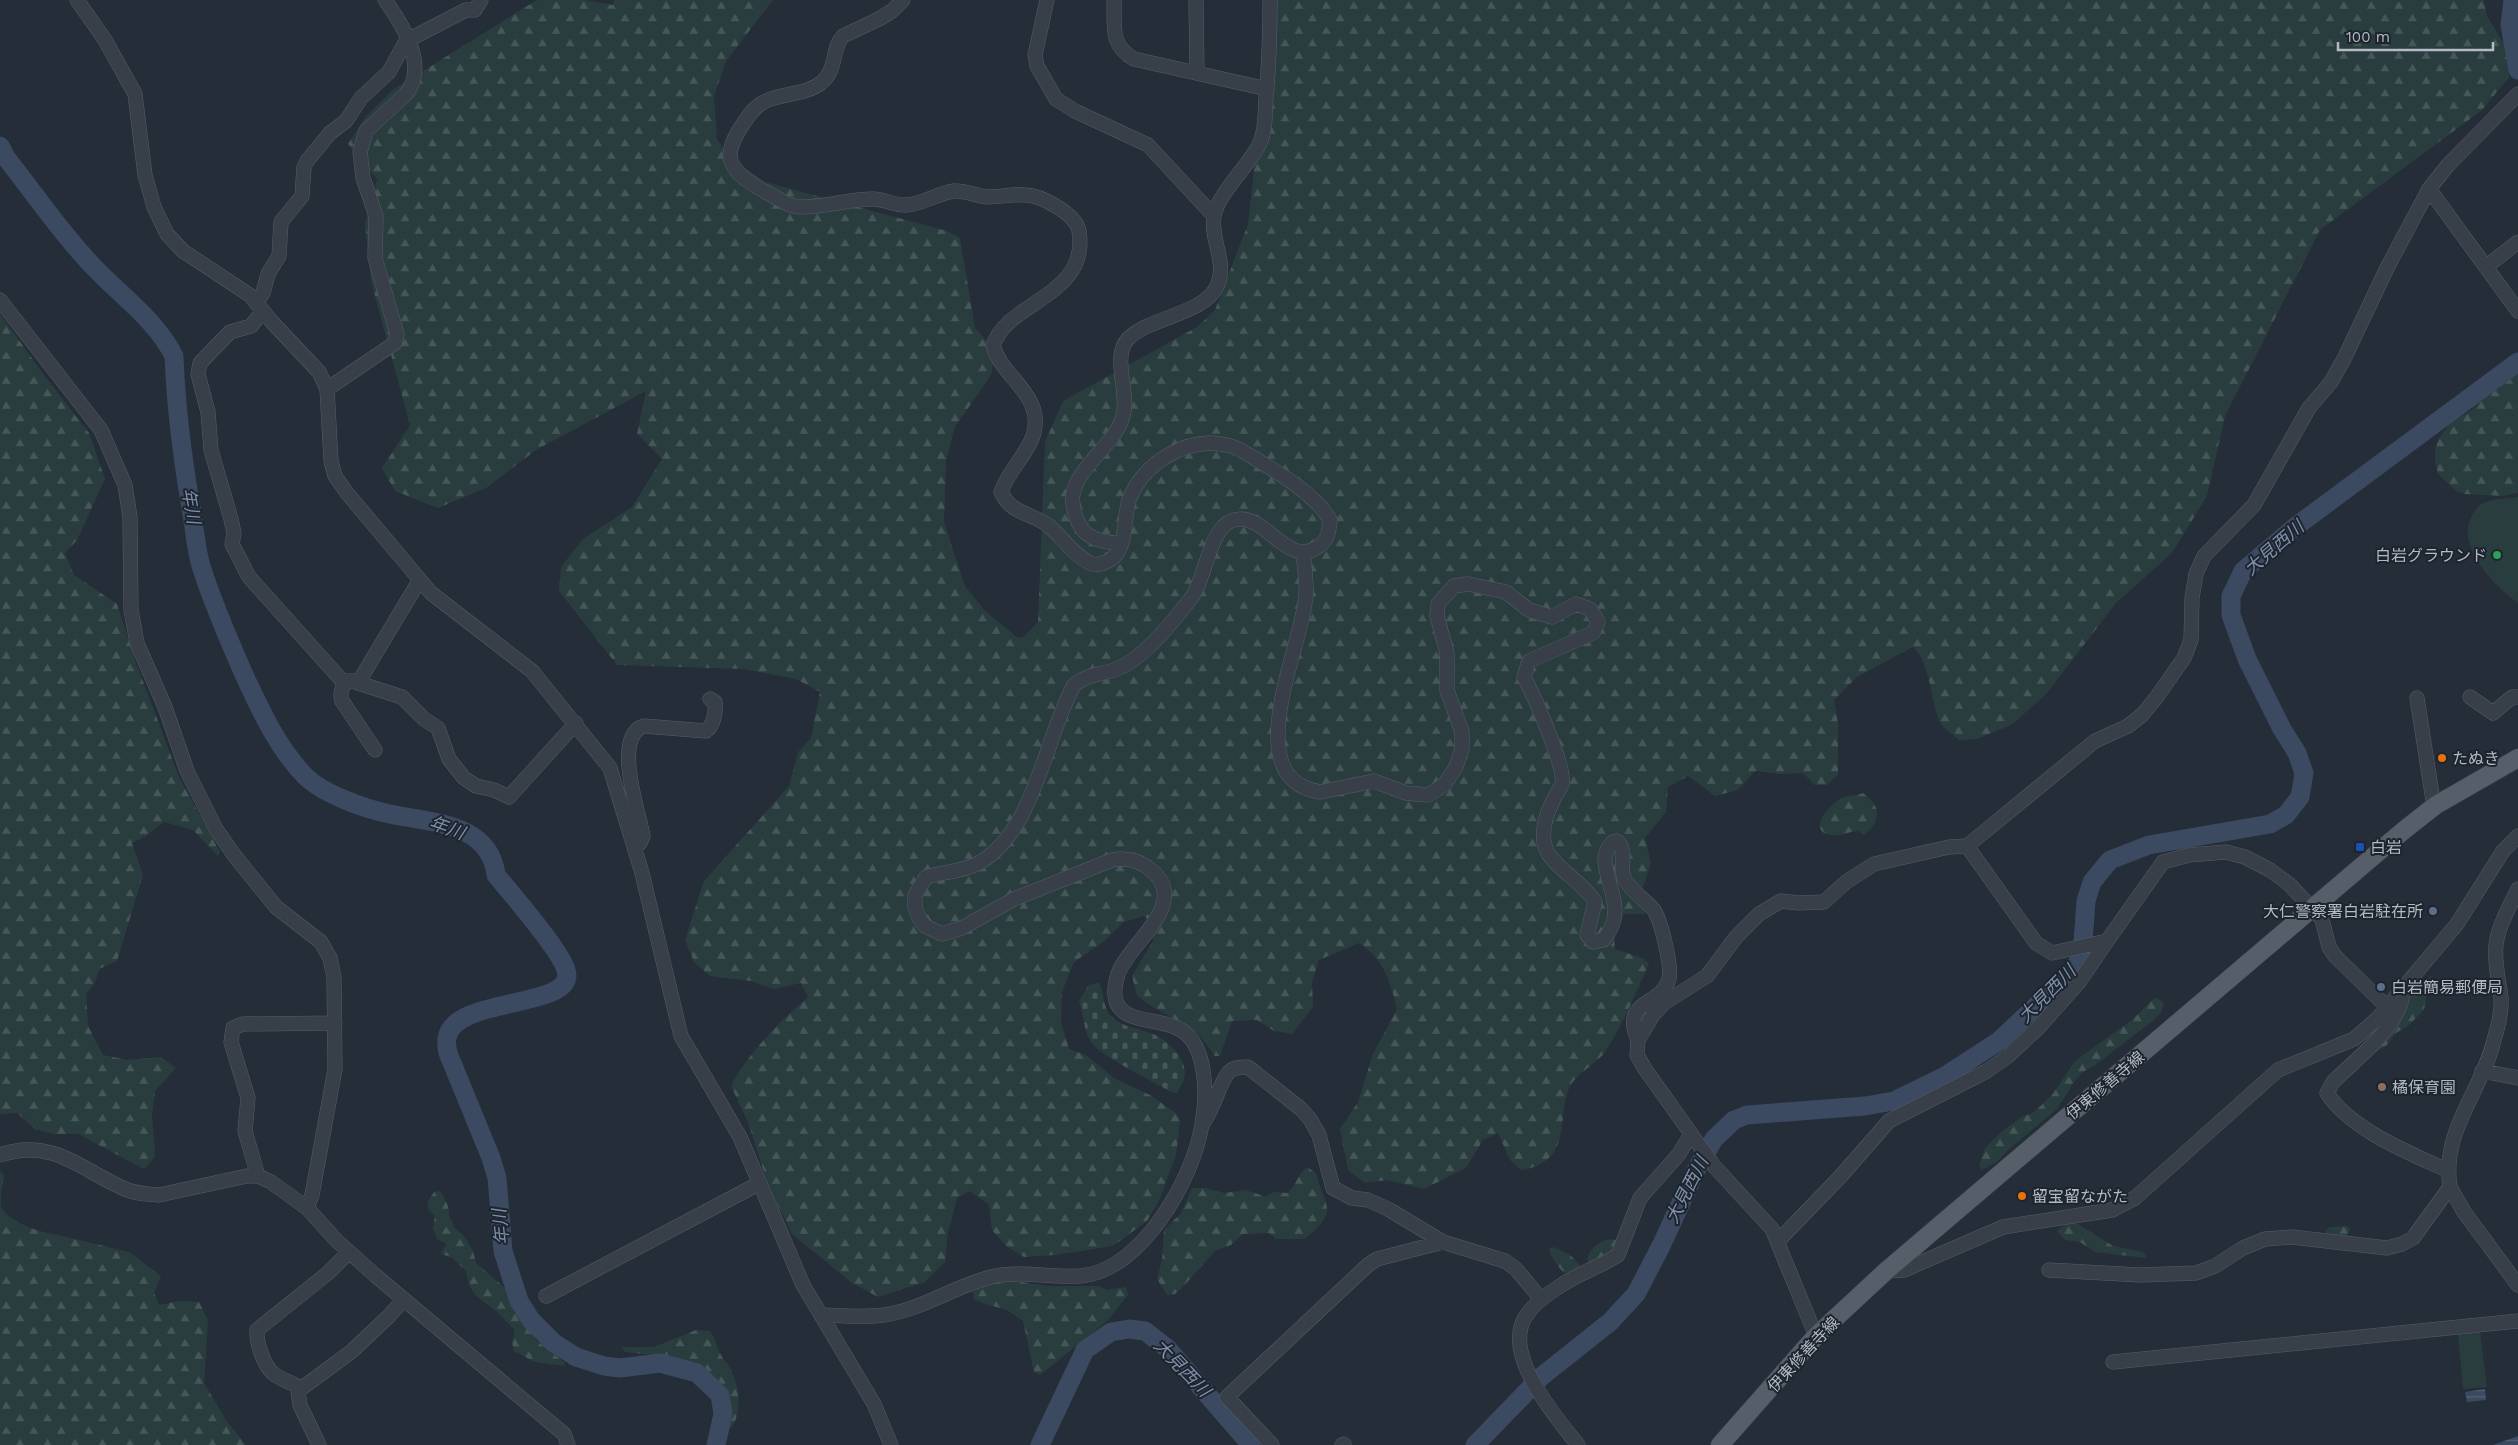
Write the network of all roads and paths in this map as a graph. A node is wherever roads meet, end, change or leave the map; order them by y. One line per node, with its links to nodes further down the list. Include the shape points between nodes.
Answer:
1 (77, 0): 18 (street, via 105,40 134,94 145,175 154,207 167,234 183,251 238,286)
2 (385, 0): 9 (street)
3 (481, 0): 9 (street, via 475,10 466,10)
4 (902, 0): 21 (street, via 886,15 838,40 831,70 822,81 807,90 758,104 734,140 730,160 741,177 794,206 875,199 909,205 954,191 985,197 1025,194 1040,199 1076,223 1078,252 1068,274 1058,287 1000,330 993,346 999,361 1030,398 1036,412 1032,438 1001,492 1013,509 1038,519 1091,563 1102,564 1110,560)
5 (1046, 0): 14 (street, via 1034,54 1037,66 1056,99 1148,145)
6 (1114, 0): 10 (street, via 1116,44 1123,53 1134,59)
7 (1196, 0): 10 (street)
8 (1270, 0): 11 (street, via 1271,55)
9 (408, 39): 18 (street, via 389,72 361,98 346,121 330,133 307,161 302,196 281,222 279,256 268,274); 20 (street, via 414,59 411,87 366,131 360,152 363,178 376,216 375,258 398,334 395,343)
10 (1198, 73): 11 (street)
11 (1267, 89): 14 (street, via 1261,140)
12 (2518, 94): 13 (street, via 2448,164)
13 (2429, 189): 16 (street); 34 (street, via 2331,382 2309,408 2254,505 2204,556 2196,574 2192,598 2191,640 2184,658 2156,698 2135,720 2095,741)
14 (1214, 216): 21 (street, via 1221,265 1218,286 1206,299 1138,330 1126,341 1120,364 1126,406 1123,418 1072,495 1082,531 1095,540)
15 (2518, 242): 16 (street)
16 (2486, 266): 19 (street)
17 (0, 300): 42 (street, via 102,430 125,485 130,517 130,610 137,643 165,707 187,771 216,829 234,855 276,907 321,942 330,958 334,978)
18 (260, 307): 20 (street, via 315,366); 24 (street, via 251,326 230,332 200,363 198,374 208,412 211,450 232,519 232,544 249,577)
19 (2518, 311)
20 (327, 389): 23 (street, via 329,440 335,476)
21 (1120, 544): 22 (street, via 1129,500 1152,466 1175,450 1215,444 1239,450 1272,469 1325,510 1330,520 1326,539 1315,549)
22 (1303, 552): 43 (street, via 1306,594 1277,737 1280,761 1287,773 1313,791 1374,781 1406,793 1428,795 1444,785 1456,767 1462,749 1462,732 1447,690 1448,653 1437,616 1438,604 1454,586 1468,584 1506,592 1529,610 1552,617 1576,604 1590,609 1598,622 1593,633 1529,661 1524,677 1560,768 1562,784 1548,809 1545,822 1546,850 1595,902 1587,935 1593,942 1603,940 1615,917 1616,903 1605,867 1606,852 1617,841 1622,849 1624,878 1654,910 1660,925 1669,962 1669,978 1665,986 1641,1004 1636,1012 1632,1022); 46 (street, via 1290,548 1246,520 1226,524 1215,540 1198,588 1141,654 1118,668 1088,675 1074,685 1028,804 1011,833 980,862 958,872 926,878 915,895 918,918 932,931 942,934 962,928 1014,899 1112,860 1130,858 1152,871 1163,886 1164,904 1119,973 1116,1000 1124,1012 1135,1018 1168,1024 1183,1031 1196,1046 1203,1066)
23 (419, 581): 24 (street); 29 (street, via 440,601 532,671)
24 (352, 683): 29 (street, via 402,697 438,728 449,759 464,778 476,786 510,797); 30 (street, via 341,691 342,701)
25 (2470, 697): 26 (street, via 2493,713)
26 (2518, 697)
27 (2417, 698): 32 (street)
28 (710, 699): 35 (street, via 715,702 715,709 712,725 706,732 644,726 633,733 627,769 643,836)
29 (576, 723): 35 (street, via 610,768)
30 (375, 750)
31 (2518, 758): 32 (main road, 伊東修善寺線)
32 (2434, 807): 38 (main road, 伊東修善寺線)
33 (2518, 836): 40 (street, via 2503,851 2457,924)
34 (1968, 846): 39 (street, via 2036,943 2052,953); 43 (street, via 1949,847 1874,864 1846,882 1824,902 1781,902 1771,906 1748,924 1707,976 1664,1003)
35 (634, 847): 51 (street, via 682,1036 740,1137)
36 (2518, 889): 37 (street)
37 (2514, 906): 44 (street, via 2496,945 2500,1014 2494,1043)
38 (2313, 908): 39 (street, via 2270,870 2245,857 2226,852 2204,853 2163,862); 41 (street, via 2322,919 2329,947 2335,956); 58 (main road, 伊東修善寺線)
39 (2104, 942): 54 (street, via 2079,982 2008,1056 1889,1121)
40 (2403, 986): 41 (street); 49 (street, via 2404,1000 2394,1020 2333,1082 2327,1093 2336,1107 2368,1130)
41 (2387, 1007): 58 (street, via 2354,1039 2278,1070 2135,1198 2112,1210 2003,1227 1904,1270)
42 (334, 1023): 50 (street, via 243,1024 233,1028 231,1042 248,1098 245,1131); 53 (street, via 332,1098)
43 (1638, 1040): 47 (street, via 1637,1055 1645,1069)
44 (2482, 1070): 45 (street); 49 (street, via 2453,1136)
45 (2518, 1078)
46 (1203, 1123): 55 (street, via 1230,1071 1236,1067 1248,1067 1310,1120 1320,1135 1332,1188 1388,1209); 63 (street, via 1195,1154 1168,1207 1151,1234 1119,1262 1081,1276 992,1276 885,1315)
47 (1694, 1137): 54 (street, via 1714,1166 1772,1229); 62 (street, via 1640,1198 1618,1255 1567,1281)
48 (0, 1155): 50 (street, via 30,1150 55,1153 125,1189 144,1194 159,1195)
49 (2447, 1170): 52 (street)
50 (258, 1176): 53 (street)
51 (760, 1184): 60 (street); 63 (street, via 803,1285)
52 (2450, 1186): 57 (street, via 2413,1238 2388,1248 2292,1237 2266,1239 2196,1273); 59 (street, via 2464,1212)
53 (307, 1208): 56 (street)
54 (1778, 1241): 65 (street)
55 (1443, 1242): 62 (street, via 1505,1261); 71 (street, via 1377,1259 1368,1265 1227,1397)
56 (349, 1252): 61 (street); 67 (street, via 257,1330 258,1342 269,1368)
57 (2049, 1270)
58 (1886, 1271): 65 (main road, 伊東修善寺線)
59 (2518, 1285)
60 (546, 1296)
61 (404, 1299): 67 (street, via 352,1351); 69 (street, via 564,1434)
62 (1541, 1299): 72 (street, via 1521,1325 1521,1349 1527,1370 1543,1397)
63 (821, 1315): 70 (street, via 874,1404)
64 (2518, 1321): 66 (street)
65 (1816, 1336): 73 (main road, 伊東修善寺線)
66 (2113, 1362)
67 (300, 1388): 68 (street, via 300,1405)
68 (318, 1445)
69 (568, 1445)
70 (891, 1445)
71 (1272, 1445)
72 (1578, 1445)
73 (1720, 1445)

